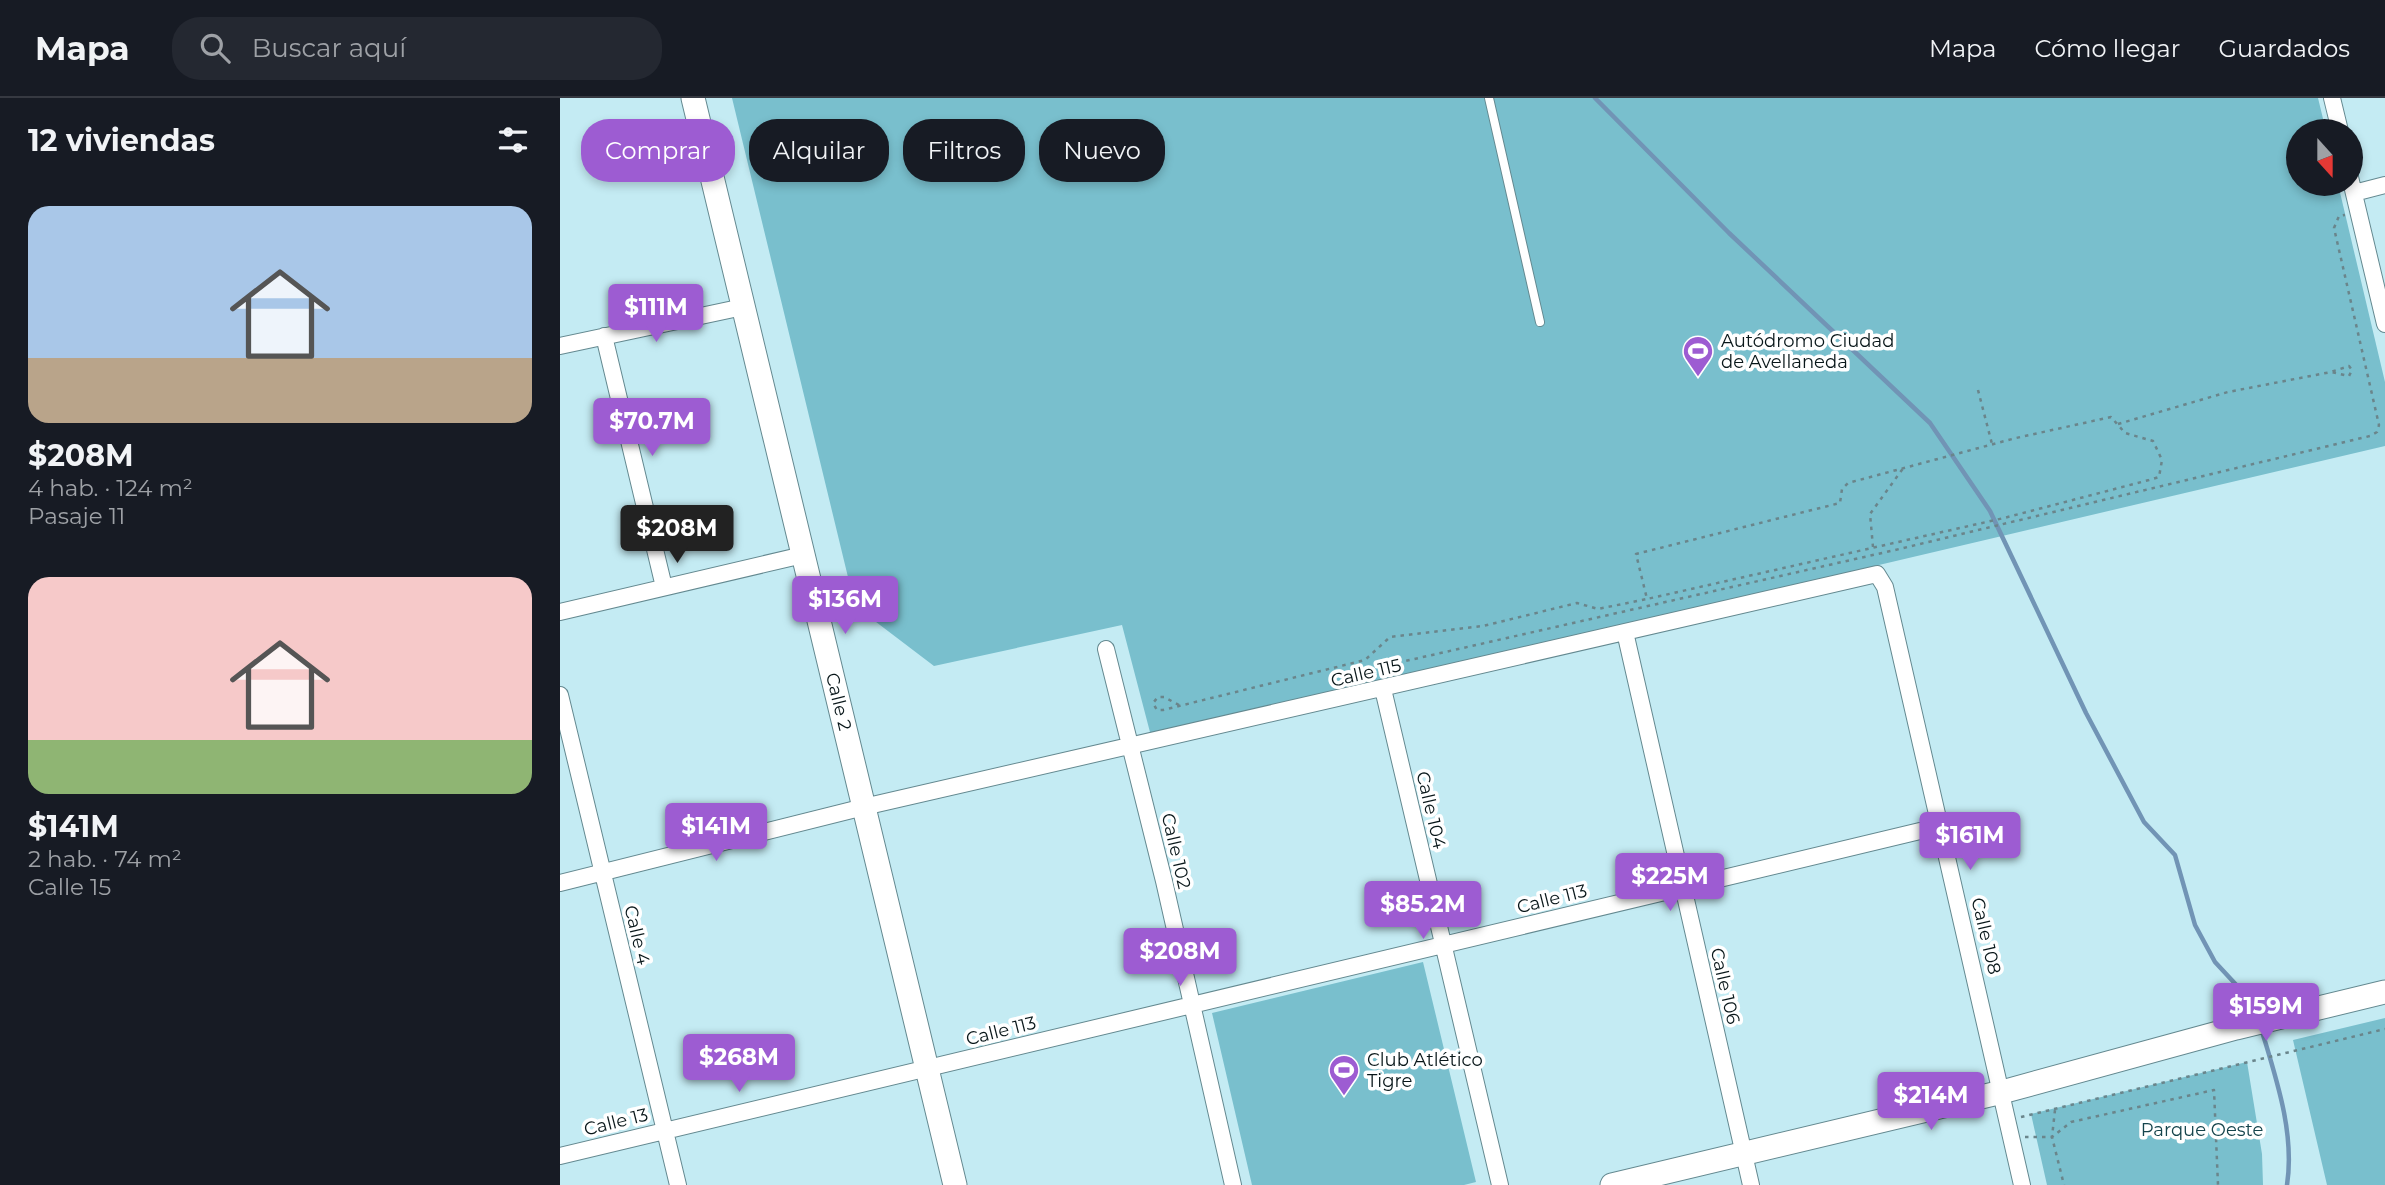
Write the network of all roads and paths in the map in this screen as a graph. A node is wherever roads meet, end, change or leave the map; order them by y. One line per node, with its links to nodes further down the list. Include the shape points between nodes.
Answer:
1 (693, 98): 9 (street, Calle 2)
2 (1489, 98): 10 (lane)
3 (2332, 98): 4 (street)
4 (2337, 119)
5 (2363, 185): 6 (street)
6 (2385, 185)
7 (2355, 196): 8 (street)
8 (2358, 211): 11 (street); 27 (path, via 2339,216 2334,228 2379,425 2377,432 2363,439 1379,667)
9 (743, 307): 12 (street); 20 (street, Calle 2)
10 (1540, 322)
11 (2385, 324)
12 (604, 336): 13 (street); 22 (street)
13 (560, 346)
14 (2330, 372): 14 (path, via 2349,376 2352,370 2343,366); 16 (path, via 2228,392)
15 (1978, 390): 17 (path)
16 (2116, 425): 17 (path, via 2110,417); 19 (path, via 2125,433 2153,441 2162,460 2159,477)
17 (1992, 444): 18 (path)
18 (1904, 467): 19 (path, via 1870,514); 23 (path, via 1849,484 1842,489 1840,503 1636,554)
19 (1873, 547): 23 (path)
20 (803, 555): 22 (street); 31 (street, Calle 2)
21 (1877, 575): 25 (street, Calle 115); 32 (street, Calle 108, via 1885,587)
22 (664, 587): 24 (street)
23 (1647, 598): 29 (path, via 1598,609 1577,603 1483,626 1390,637 1364,660)
24 (560, 612)
25 (1625, 632): 27 (street, Calle 115); 35 (street, Calle 106)
26 (1105, 649): 30 (street, Calle 102)
27 (1383, 689): 30 (street, Calle 115); 36 (street, Calle 104)
28 (560, 695): 33 (street, Calle 4)
29 (1179, 705): 29 (path, via 1157,710 1153,703 1164,697)
30 (1131, 748): 31 (street, Calle 115); 38 (street, Calle 102)
31 (864, 807): 33 (street, Calle 115); 40 (street, Calle 2)
32 (1942, 835): 35 (street, Calle 113, via 1920,831); 41 (street, Calle 108)
33 (603, 873): 34 (street, Calle 115); 44 (street, Calle 4)
34 (560, 883)
35 (1683, 887): 36 (street, Calle 113); 47 (street, Calle 106)
36 (1443, 945): 38 (street, Calle 113); 52 (street, Calle 104)
37 (2385, 992): 41 (street)
38 (1191, 1004): 40 (street, Calle 113); 51 (street, Calle 102)
39 (2385, 1029): 42 (path)
40 (927, 1069): 44 (street, Calle 13); 50 (street, Calle 2)
41 (2002, 1093): 43 (street, Calle 108); 47 (street)
42 (2056, 1109): 43 (path); 46 (path)
43 (2008, 1120): 45 (street, Calle 108)
44 (664, 1130): 48 (street, Calle 13); 49 (street, Calle 4)
45 (2011, 1137): 46 (path); 55 (street, Calle 108)
46 (2052, 1137): 56 (path); 57 (path, via 2071,1122 2214,1090)
47 (1743, 1154): 53 (street); 54 (street, Calle 106)
48 (560, 1156)
49 (678, 1185)
50 (955, 1185)
51 (1233, 1185)
52 (1500, 1185)
53 (1612, 1185)
54 (1751, 1185)
55 (2022, 1185)
56 (2064, 1185)
57 (2218, 1185)

